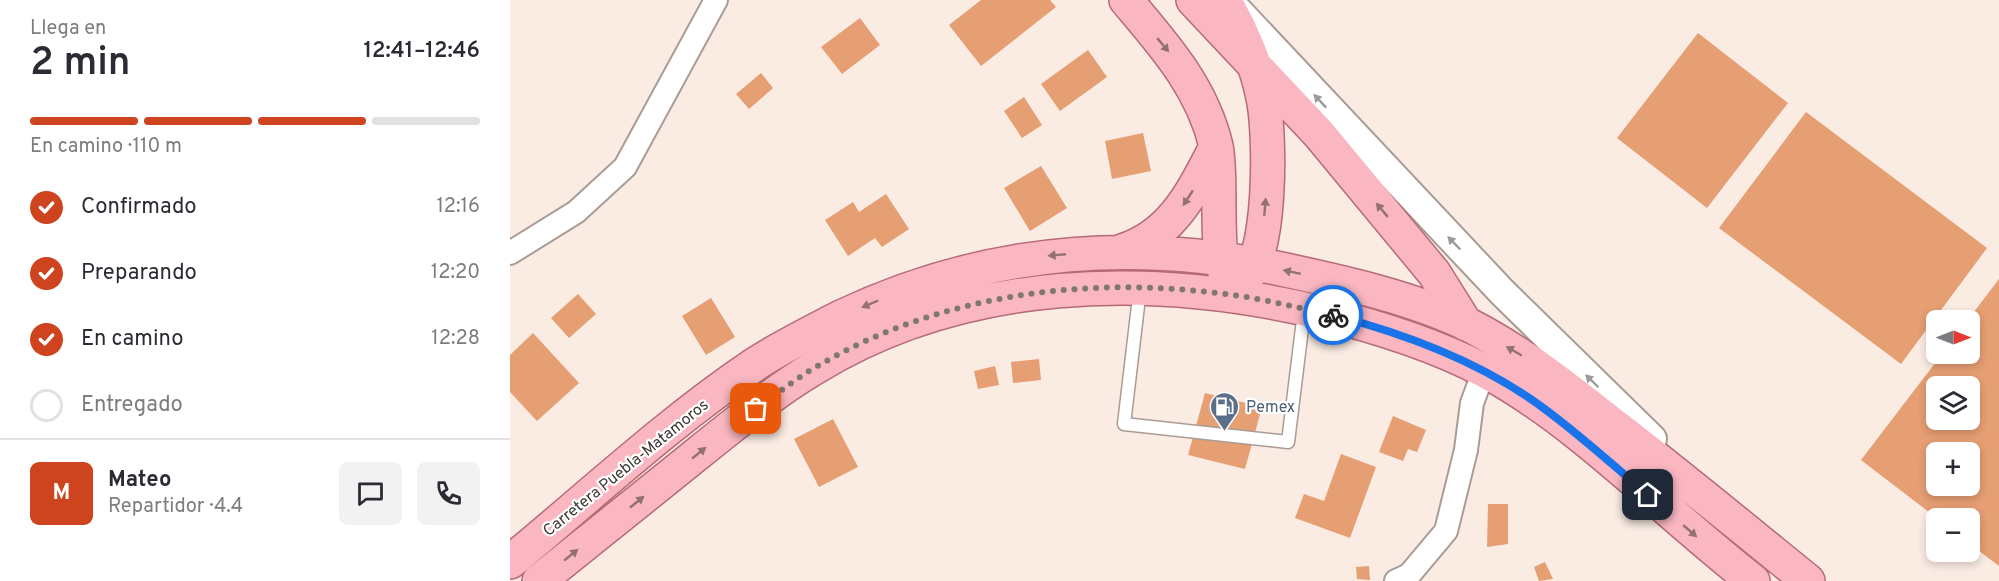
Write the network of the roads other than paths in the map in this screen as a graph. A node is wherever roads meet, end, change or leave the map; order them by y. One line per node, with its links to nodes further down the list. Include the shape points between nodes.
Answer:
1 (716, 0): 8 (street, via 625,167 576,212)
2 (1126, 0): 6 (main road, one-way to 6, via 1179,64 1199,96)
3 (1192, 0): 5 (main road)
4 (1226, 0): 5 (main road); 14 (street, one-way to 4, via 1502,292)
5 (1254, 68): 9 (main road, one-way to 5, via 1267,188 1264,101); 12 (main road, one-way to 5, via 1434,273 1319,134)
6 (1216, 147): 7 (main road, one-way to 7, via 1173,221 1136,246); 9 (main road)
7 (1105, 252): 9 (main road, Carretera Puebla-Matamoros); 15 (main road, Carretera Puebla-Matamoros, one-way to 15, via 1038,256 951,274 903,290 805,335 714,394)
8 (510, 253)
9 (1237, 280): 10 (main road, Carretera Puebla-Matamoros); 11 (main road, Carretera Puebla-Matamoros); 12 (main road, Carretera Puebla-Matamoros, one-way to 9, via 1347,285)
10 (1141, 287): 11 (lane, via 1124,423 1288,442); 16 (main road, Carretera Puebla-Matamoros, one-way to 10, via 726,431 816,367 863,343 914,322 1014,296 1062,289)
11 (1305, 309): 13 (main road, Carretera Puebla-Matamoros, via 1387,331)
12 (1466, 324): 14 (main road, Carretera Puebla-Matamoros, one-way to 12, via 1572,392 1522,356)
13 (1484, 371): 17 (street, via 1472,403 1466,450 1446,531 1409,574); 18 (main road, Carretera Puebla-Matamoros, one-way to 18, via 1541,406)
14 (1739, 525): 19 (main road, Carretera Puebla-Matamoros)
15 (510, 562)
16 (539, 581)
17 (1396, 581)
18 (1753, 581)
19 (1808, 581)

